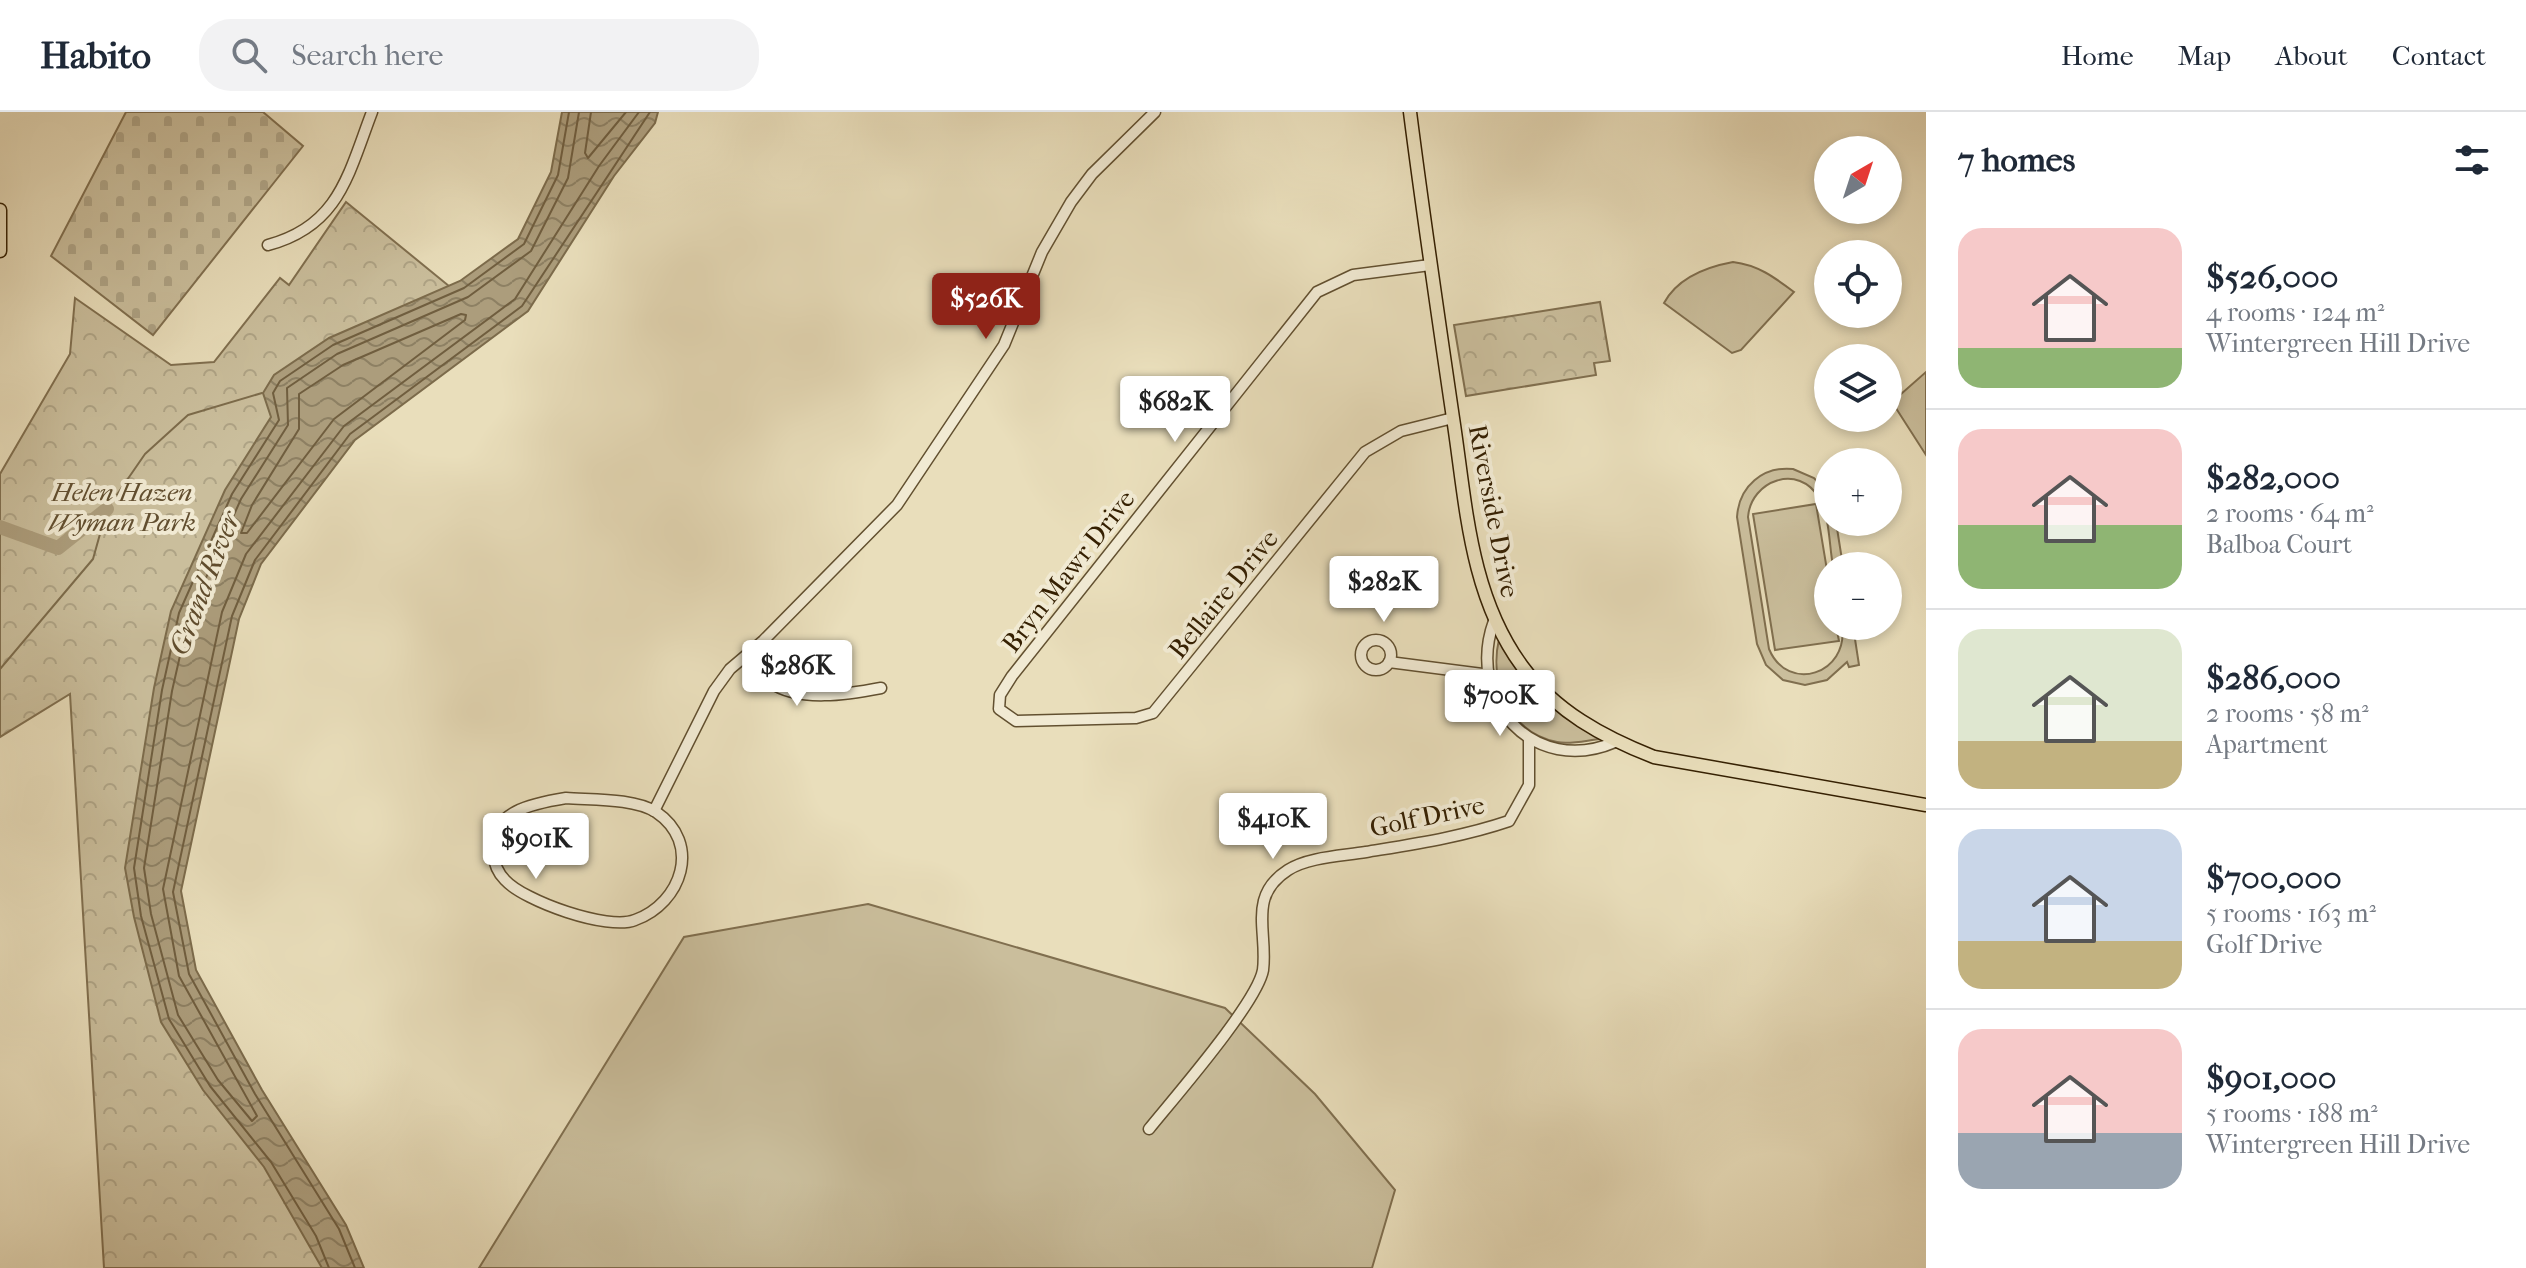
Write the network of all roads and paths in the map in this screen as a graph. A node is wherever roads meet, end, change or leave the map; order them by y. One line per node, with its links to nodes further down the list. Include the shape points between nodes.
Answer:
1 (372, 112): 5 (street, via 327,211 295,238)
2 (1155, 112): 10 (street, via 1071,202 1042,252 1004,345 897,505)
3 (1410, 112): 7 (main road, Riverside Drive)
4 (0, 210): 6 (main road)
5 (268, 245)
6 (0, 251)
7 (1430, 265): 8 (main road, Riverside Drive); 14 (street, Bryn Mawr Drive, via 1353,275 1317,292 1012,676 1000,695)
8 (1453, 418): 9 (main road, Riverside Drive, via 1469,524); 14 (street, Bellaire Drive, via 1401,431 1365,452 1153,713 1136,718 1016,721)
9 (1494, 621): 12 (street); 16 (main road, Riverside Drive, via 1523,667 1571,716)
10 (754, 649): 13 (street, via 761,672 785,690 855,693); 18 (street, via 714,691)
11 (1389, 662): 12 (street)
12 (1490, 675): 15 (street, via 1505,718)
13 (881, 688)
14 (999, 709)
15 (1529, 739): 16 (street, via 1577,751); 19 (street, Golf Drive, via 1529,785 1509,821 1468,835 1289,869 1264,894 1263,970 1250,999)
16 (1615, 742): 17 (main road, Riverside Drive, via 1694,766)
17 (1926, 805)
18 (654, 811): 18 (street, via 680,838 682,876 656,906 632,922 602,922 527,896 495,866 494,840 503,819 537,803 566,798)
19 (1149, 1129)

